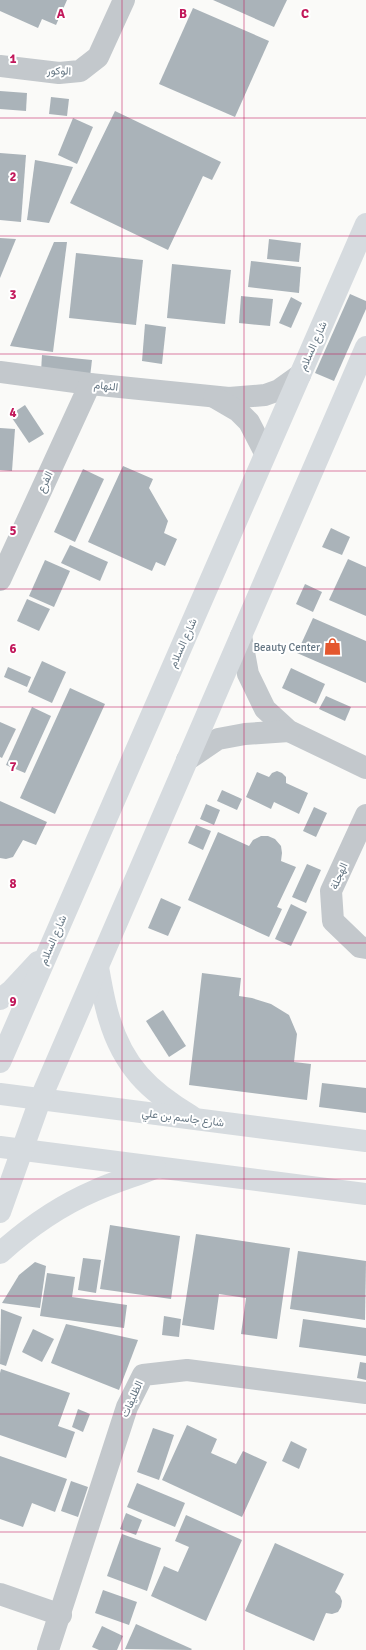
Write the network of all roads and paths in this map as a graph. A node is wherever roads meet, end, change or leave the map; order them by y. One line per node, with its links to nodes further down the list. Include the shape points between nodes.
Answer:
1 (124, 0): 2 (street, الوكور, via 98,57 80,71 59,73)
2 (0, 66)
3 (366, 224): 6 (main road, شارع السلام)
4 (366, 347): 11 (main road)
5 (0, 372): 7 (street, النهام)
6 (300, 375): 8 (street, النهام, via 279,390 265,395); 9 (main road, شارع السلام)
7 (90, 384): 8 (street, النهام); 10 (street, الفرع)
8 (213, 397): 9 (street, النهام, via 238,411 250,422)
9 (265, 453): 17 (main road, شارع السلام)
10 (0, 580)
11 (241, 636): 12 (street, via 248,674 265,709); 13 (main road)
12 (289, 731): 13 (street, via 218,739); 14 (street)
13 (187, 760): 18 (main road)
14 (366, 768)
15 (366, 815): 16 (street, الهجلة, via 331,891 333,921 360,947)
16 (366, 948)
17 (48, 950): 19 (main road, via 11,991); 20 (main road, شارع السلام)
18 (98, 967): 22 (main road); 23 (main road, via 109,1018 124,1056 139,1076 166,1101)
19 (0, 999)
20 (0, 1062)
21 (0, 1094): 22 (main road, شارع جاسم بن علي)
22 (40, 1100): 23 (main road, شارع جاسم بن علي); 26 (main road)
23 (197, 1120): 24 (main road, شارع جاسم بن علي)
24 (366, 1141)
25 (0, 1147): 26 (main road)
26 (22, 1150): 27 (main road); 29 (main road)
27 (158, 1167): 28 (main road); 30 (main road, via 94,1190 48,1215)
28 (366, 1194)
29 (0, 1212)
30 (0, 1253)
31 (366, 1393): 33 (street, الظليفات, via 187,1370 143,1375 126,1407)
32 (0, 1594): 33 (street)
33 (61, 1615): 34 (street, الظليفات)
34 (48, 1650)

